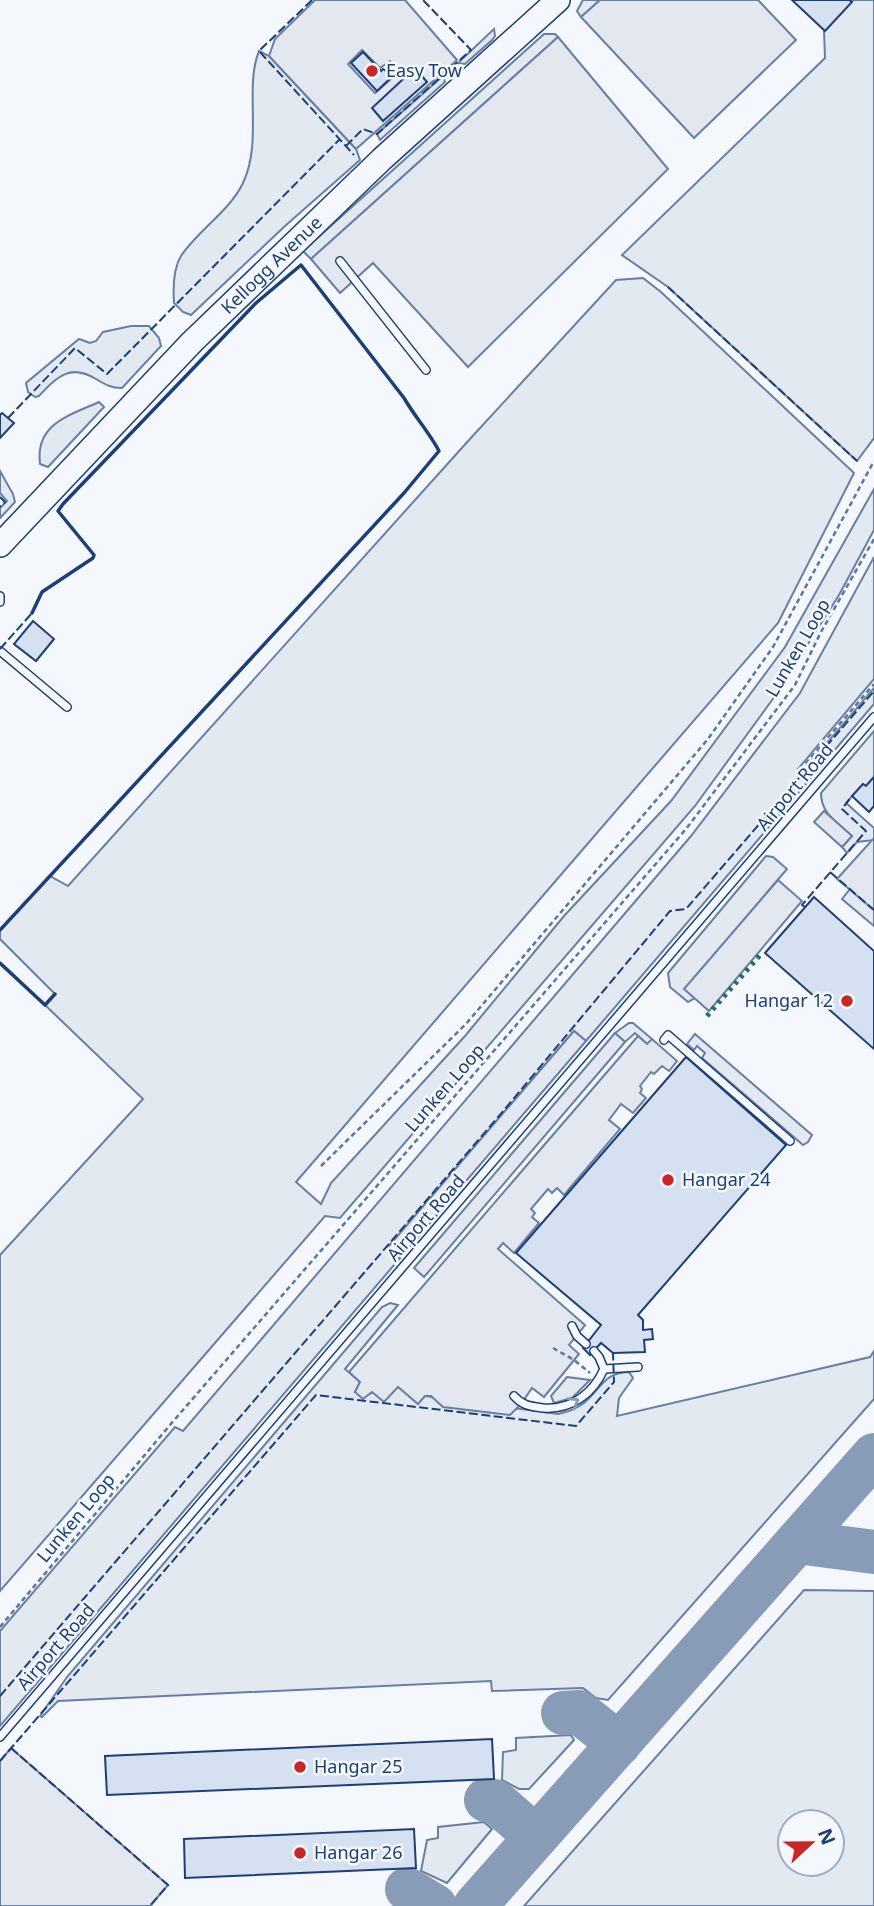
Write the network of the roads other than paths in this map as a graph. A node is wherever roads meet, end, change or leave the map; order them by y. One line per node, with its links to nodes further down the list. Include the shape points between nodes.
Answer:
1 (558, 0): 4 (main road, Kellogg Avenue, via 382,159 212,323)
2 (340, 261): 3 (lane)
3 (426, 370)
4 (0, 545)
5 (0, 596): 6 (lane)
6 (0, 602)
7 (0, 651): 8 (lane)
8 (67, 707)
9 (874, 717): 18 (lane, Airport Road)
10 (664, 1040): 11 (lane, via 668,1035)
11 (790, 1141)
12 (572, 1326): 13 (lane)
13 (586, 1344)
14 (594, 1352): 16 (lane)
15 (638, 1367): 16 (lane)
16 (604, 1368): 17 (lane, one-way to 16, via 528,1406 568,1407 580,1400)
17 (514, 1396)
18 (0, 1737)

